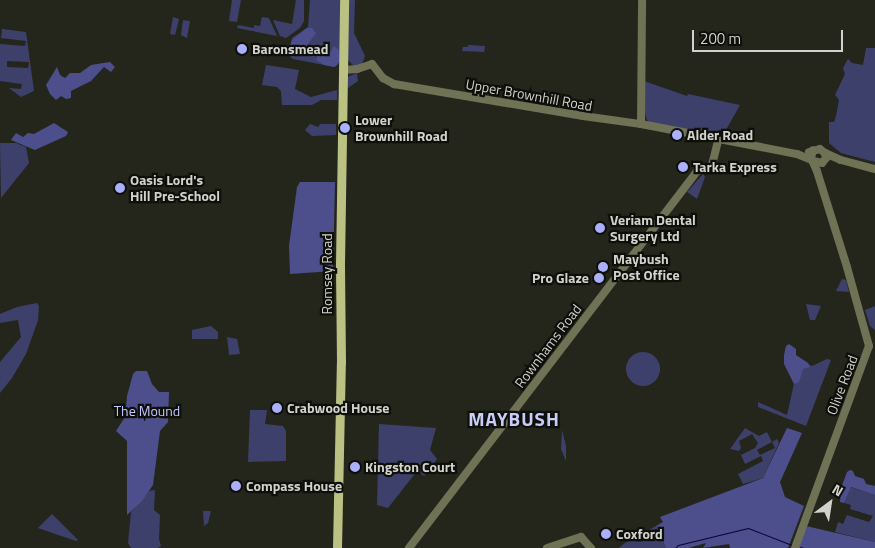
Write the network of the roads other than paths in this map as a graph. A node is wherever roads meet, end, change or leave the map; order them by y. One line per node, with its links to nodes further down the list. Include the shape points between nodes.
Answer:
1 (344, 0): 3 (main road, Romsey Road)
2 (642, 0): 4 (street)
3 (344, 70): 4 (street, Upper Brownhill Road, via 372,64 383,78 394,84); 12 (main road, Romsey Road)
4 (641, 124): 5 (street, Upper Brownhill Road)
5 (718, 140): 7 (street, Upper Brownhill Road); 13 (street, Rownhams Road, via 711,169 697,171)
6 (814, 150): 7 (street); 8 (street, via 820,148); 9 (street)
7 (796, 154): 9 (street)
8 (824, 159): 9 (street); 10 (street); 11 (street)
9 (812, 160): 11 (street, Olive Road)
10 (875, 169)
11 (817, 171): 16 (street, Olive Road, via 869,346)
12 (337, 548)
13 (409, 548)
14 (547, 548): 15 (street, via 581,537)
15 (591, 548)
16 (795, 548)

